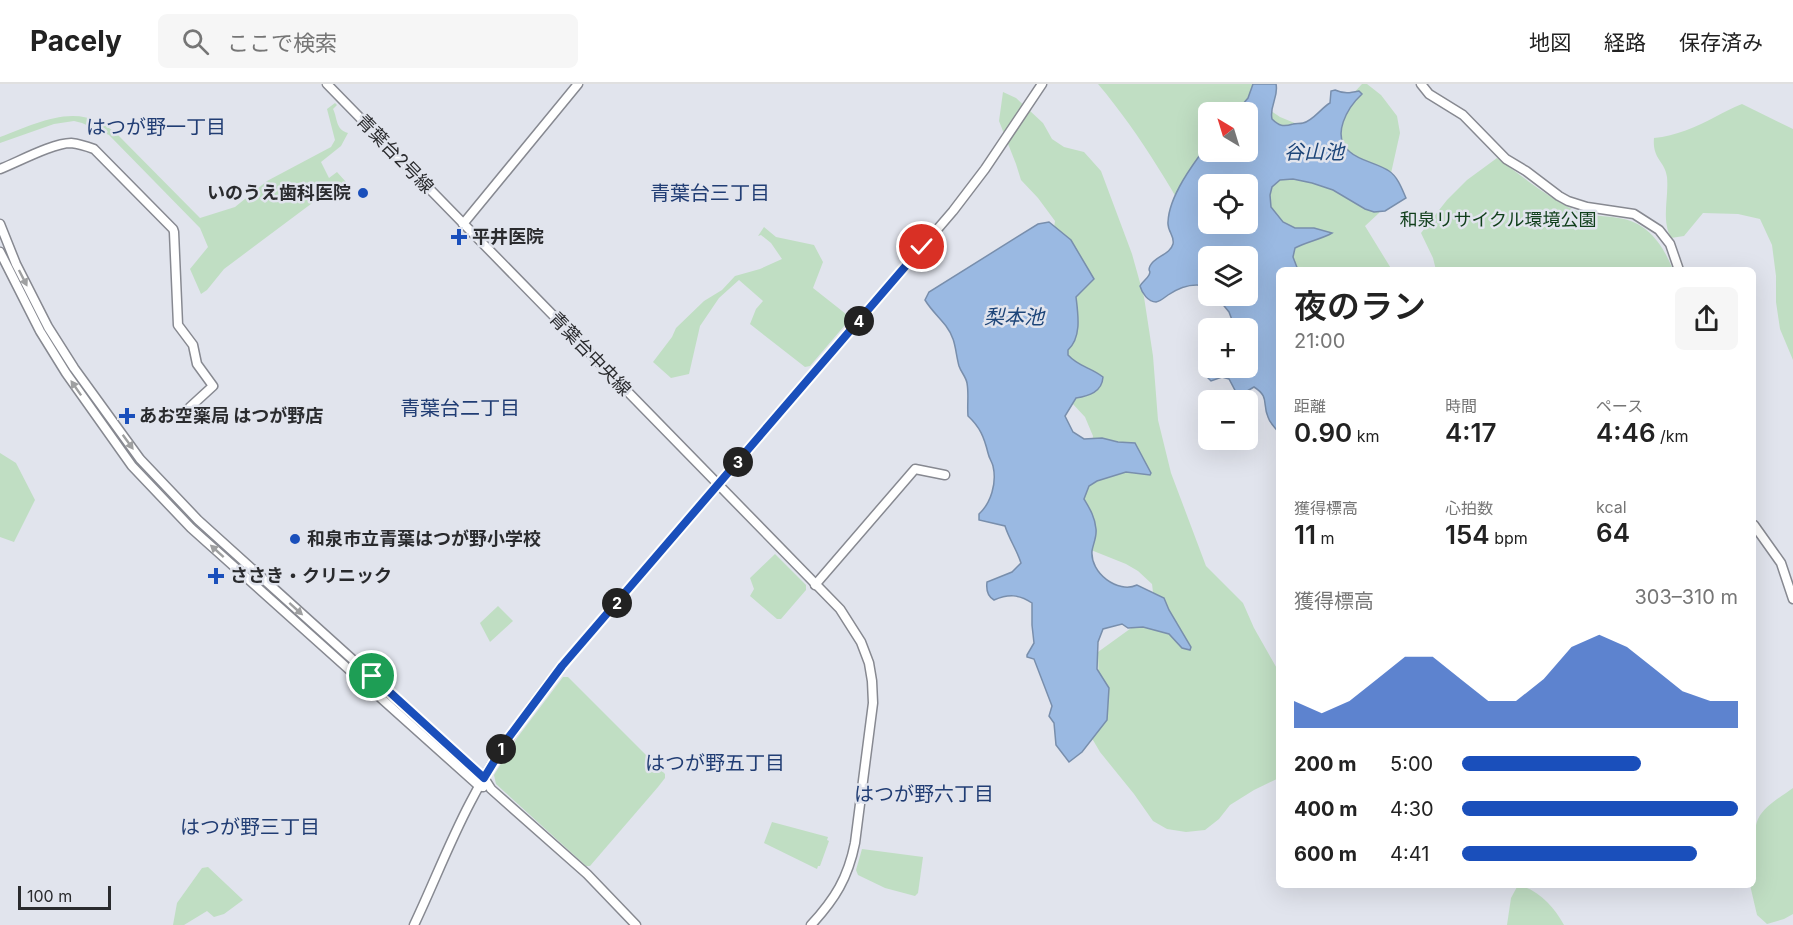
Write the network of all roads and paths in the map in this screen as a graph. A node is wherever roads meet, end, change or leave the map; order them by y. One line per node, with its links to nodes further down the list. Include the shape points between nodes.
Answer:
1 (327, 84): 7 (street, 青葉台2号線)
2 (578, 84): 7 (street)
3 (1042, 84): 12 (street, via 953,211)
4 (1421, 84): 9 (street, via 1429,94 1463,115 1506,159 1559,196 1587,207 1634,214 1659,230 1670,244)
5 (0, 169): 10 (street, via 68,143 82,144 94,149 172,229 178,325 193,345 197,364 213,386)
6 (0, 224): 16 (street, one-way to 16, via 48,327 140,459 198,520)
7 (463, 224): 12 (street, 青葉台中央線)
8 (0, 252): 16 (street, one-way to 8, via 191,528 132,466 45,339)
9 (1678, 267)
10 (189, 408)
11 (945, 475): 14 (street, via 915,469)
12 (718, 485): 14 (street, 青葉台中央線); 16 (street, via 562,666 509,737)
13 (1756, 528): 15 (street, via 1781,563)
14 (815, 585): 19 (street, 青葉台中央線, via 840,609 861,642 869,663 873,698 852,861 836,895)
15 (1793, 599)
16 (482, 782): 17 (street); 18 (street, via 587,874)
17 (414, 925)
18 (636, 925)
19 (811, 925)

